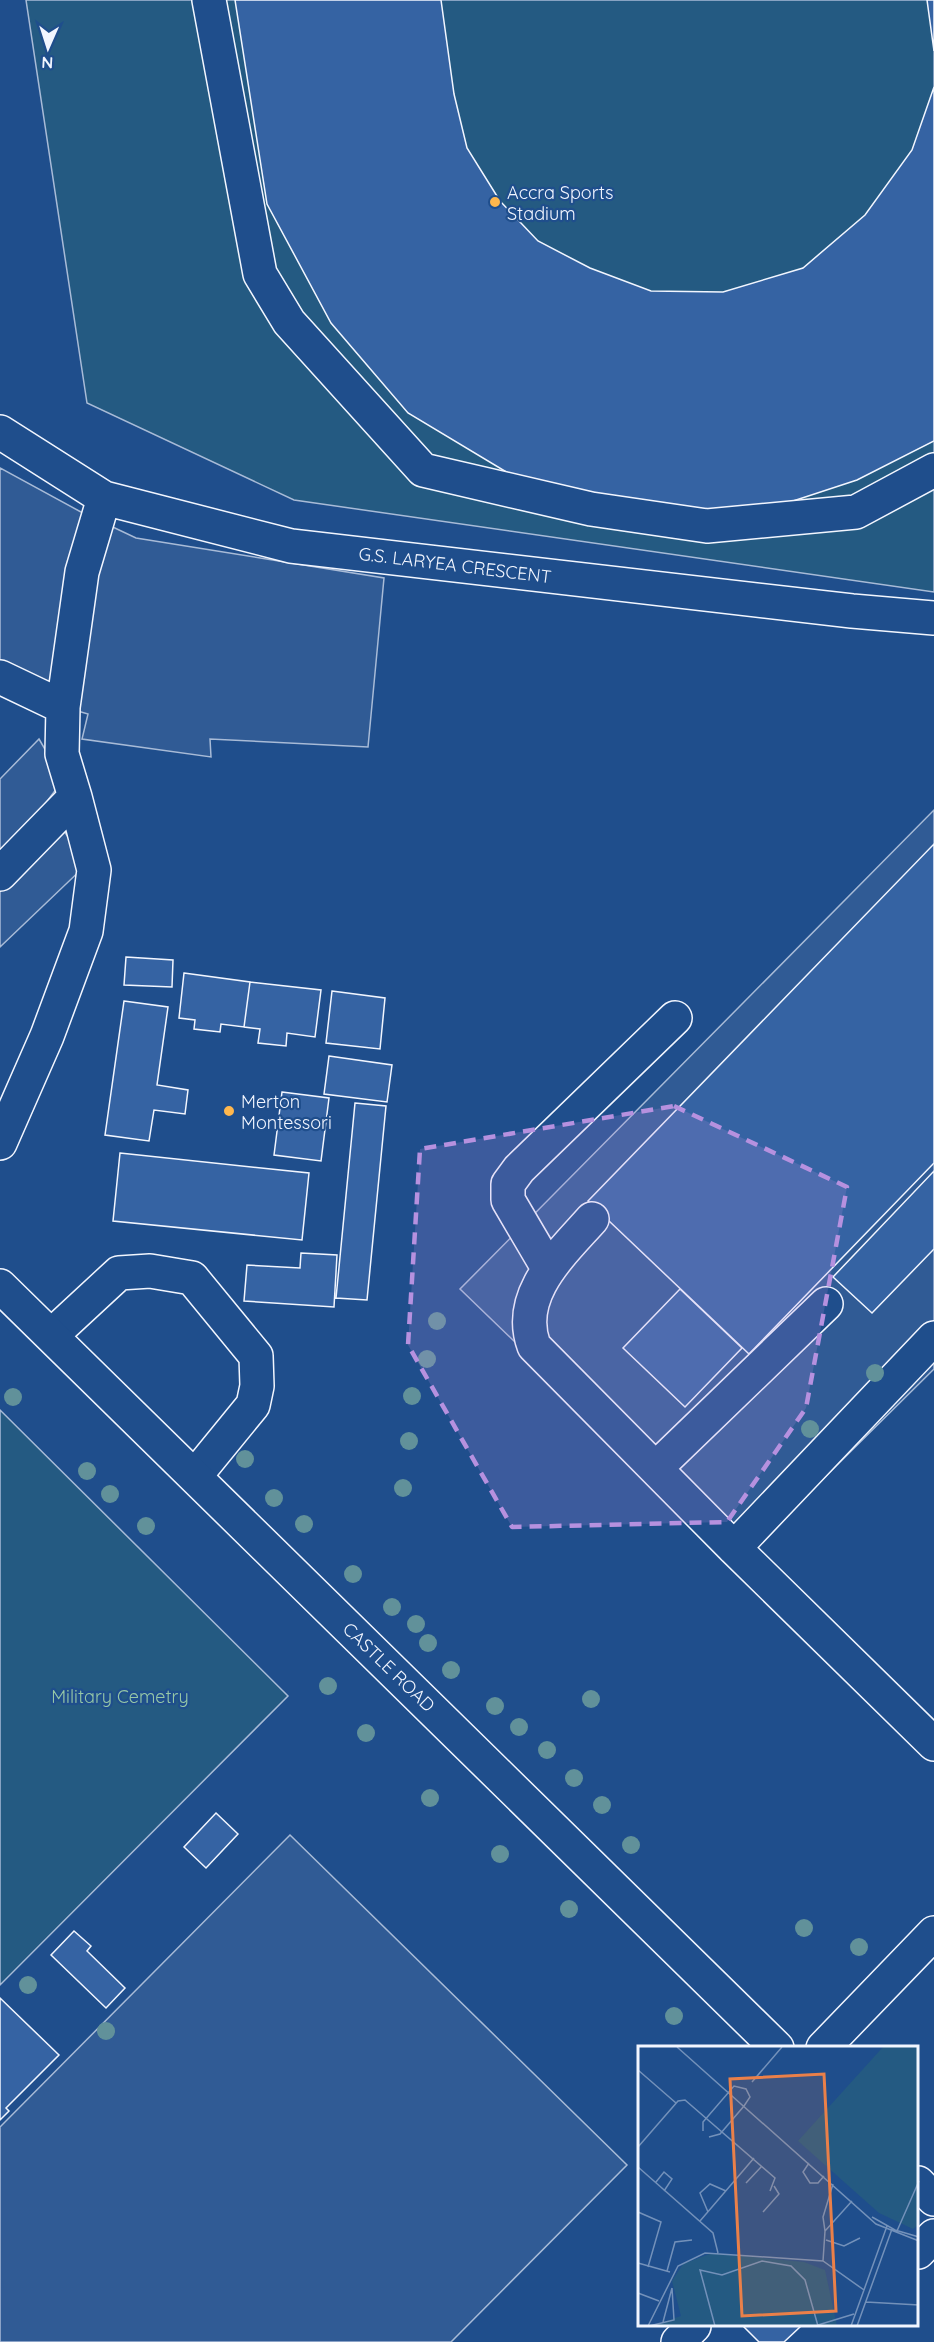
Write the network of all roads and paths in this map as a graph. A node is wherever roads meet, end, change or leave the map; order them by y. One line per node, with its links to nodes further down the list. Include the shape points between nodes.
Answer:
1 (210, 0): 3 (main road, via 260,274 289,322 423,470 591,508 707,526 856,512)
2 (0, 432): 4 (main road, G.S. LARYEA CRESCENT)
3 (934, 470)
4 (104, 498): 5 (main road, G.S. LARYEA CRESCENT, via 291,546); 7 (main road, via 82,572)
5 (934, 618)
6 (0, 677): 7 (main road)
7 (63, 707): 8 (main road, via 62,754)
8 (75, 797): 9 (main road); 11 (main road, via 94,870 86,931 47,1036)
9 (0, 874)
10 (675, 1018): 13 (main road, via 508,1184 508,1200)
11 (0, 1143)
12 (592, 1219): 13 (main road)
13 (548, 1268): 18 (main road, via 530,1307 528,1330 534,1346)
14 (0, 1286): 16 (main road, CASTLE ROAD)
15 (826, 1304): 18 (main road)
16 (52, 1335): 19 (main road, CASTLE ROAD); 19 (main road, via 118,1273 150,1271 192,1278 256,1356 257,1386 253,1405)
17 (934, 1338): 20 (main road)
18 (656, 1468): 20 (main road)
19 (195, 1476): 23 (main road, CASTLE ROAD)
20 (734, 1548): 21 (main road)
21 (934, 1744)
22 (934, 1933): 24 (main road)
23 (775, 2046)
24 (825, 2046)
25 (919, 2184): 26 (main road)
26 (934, 2199)
27 (934, 2236): 28 (main road)
28 (919, 2251)
29 (692, 2327): 30 (main road)
30 (678, 2342)

